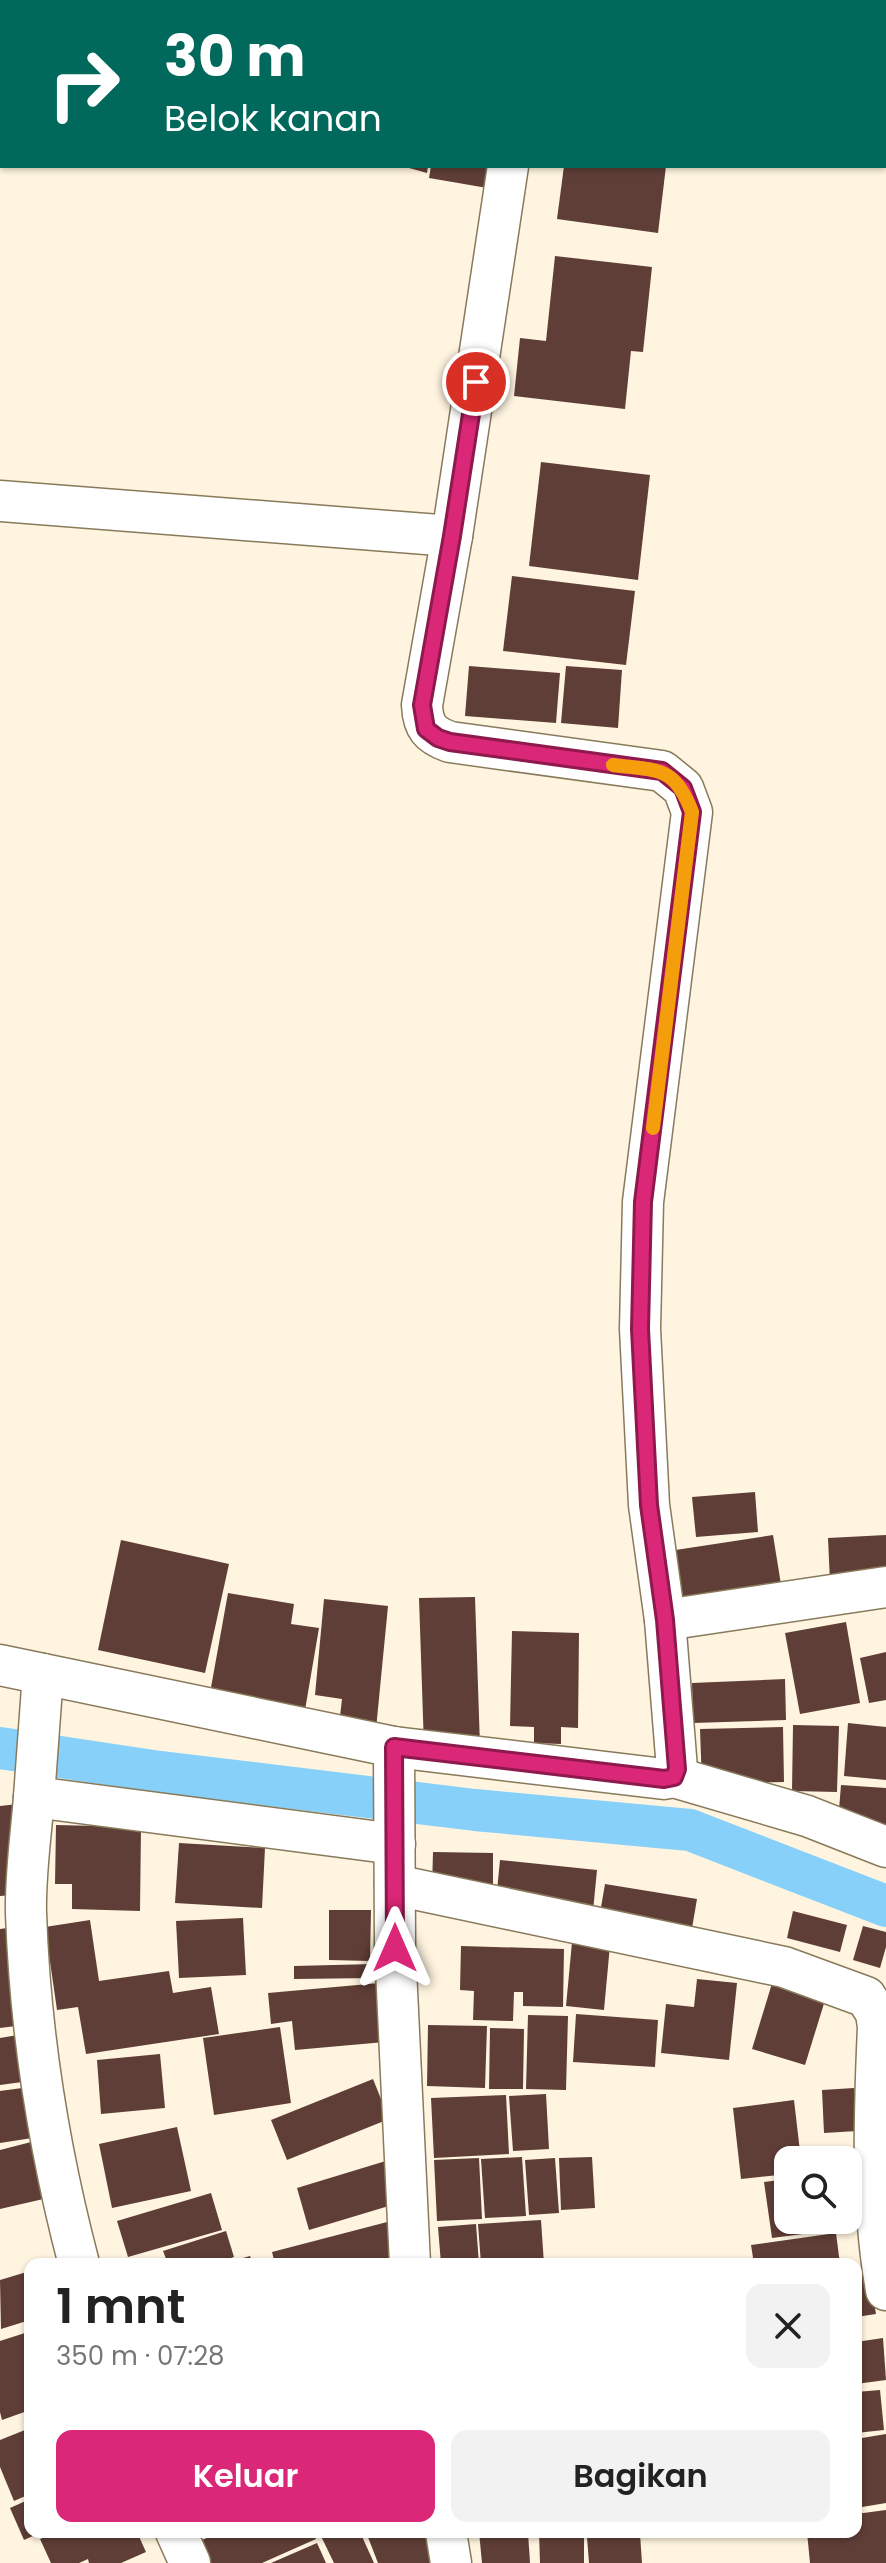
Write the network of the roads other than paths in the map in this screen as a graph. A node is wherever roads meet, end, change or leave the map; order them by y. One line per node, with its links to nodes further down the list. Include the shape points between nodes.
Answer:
1 (508, 168): 3 (street)
2 (0, 501): 3 (street)
3 (452, 536): 5 (street, via 422,705 426,729 450,742 662,771 683,788 692,812 643,1202 640,1329 647,1475)
4 (886, 1587): 5 (street)
5 (665, 1620): 9 (street)
6 (0, 1665): 7 (street)
7 (42, 1692): 8 (street); 10 (street)
8 (395, 1760): 9 (street); 11 (street)
9 (674, 1777): 12 (street, via 807,1816)
10 (35, 1783): 11 (street); 15 (street, via 26,1910 35,2040 59,2188)
11 (395, 1830): 13 (street)
12 (886, 1847)
13 (395, 1885): 14 (street); 16 (street)
14 (876, 1983): 17 (street, via 873,2150)
15 (77, 2258)
16 (410, 2258)
17 (886, 2290)
18 (179, 2538): 20 (street)
19 (447, 2538): 21 (street)
20 (190, 2563)
21 (451, 2563)

